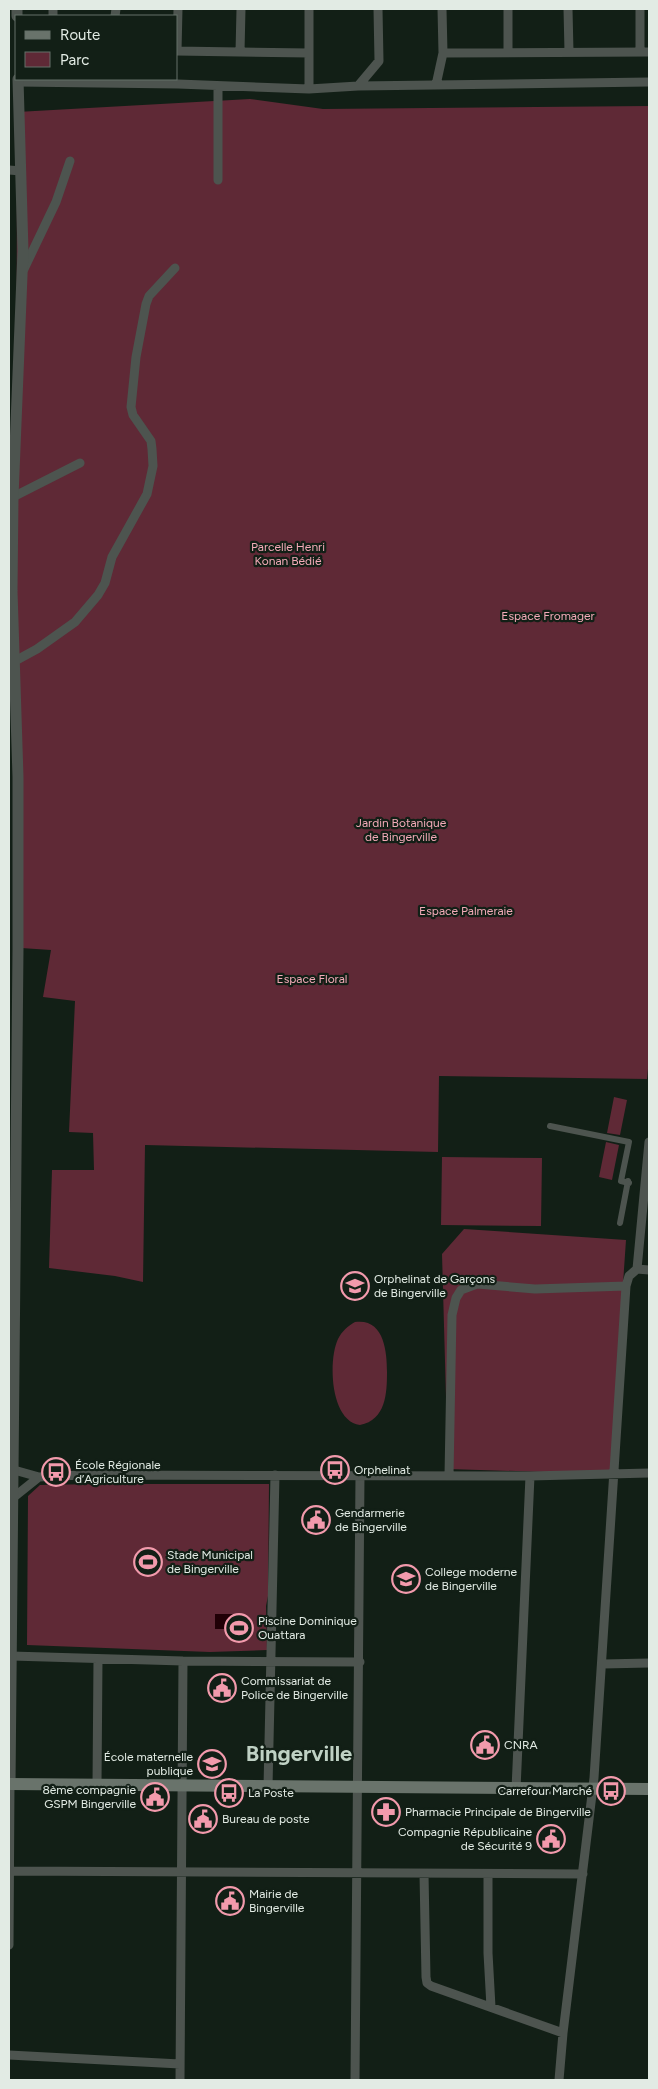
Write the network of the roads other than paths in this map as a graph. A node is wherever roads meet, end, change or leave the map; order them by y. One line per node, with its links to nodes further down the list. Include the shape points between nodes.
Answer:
1 (241, 9): 9 (street)
2 (309, 9): 14 (street)
3 (378, 9): 20 (street, via 379,60)
4 (442, 9): 10 (street)
5 (508, 9): 11 (street)
6 (568, 9): 12 (street)
7 (640, 9): 13 (street)
8 (178, 51): 9 (street)
9 (240, 52): 14 (street)
10 (443, 52): 11 (street); 18 (street)
11 (508, 52): 12 (street)
12 (569, 52): 13 (street)
13 (645, 52)
14 (309, 53): 21 (street)
15 (18, 81): 16 (street); 24 (street)
16 (55, 81): 19 (street)
17 (649, 82): 18 (street)
18 (436, 85): 20 (street)
19 (218, 86): 21 (street); 25 (street)
20 (358, 86): 21 (street)
21 (308, 89)
22 (70, 161): 27 (street, via 56,202)
23 (9, 170): 24 (street)
24 (21, 171): 27 (street)
25 (218, 180)
26 (175, 268): 31 (street, via 153,291 146,304 136,357 131,406 133,415 151,441 153,466 147,494 112,556 98,596 75,622)
27 (22, 271): 28 (street)
28 (14, 382): 30 (street)
29 (80, 463): 30 (street)
30 (13, 497): 31 (street)
31 (14, 661): 32 (street)
32 (13, 772): 33 (street)
33 (13, 1064): 40 (street)
34 (550, 1126): 36 (street, via 629,1142 621,1181 628,1181)
35 (649, 1142): 37 (street)
36 (620, 1223)
37 (637, 1269): 38 (street); 39 (street, via 629,1276)
38 (649, 1270)
39 (626, 1286): 41 (street); 45 (street, via 535,1289 477,1284 462,1290 456,1298 452,1315)
40 (14, 1470): 47 (street); 48 (street)
41 (614, 1473): 42 (street); 46 (street); 55 (street)
42 (649, 1473)
43 (275, 1475): 44 (street); 47 (street); 52 (street)
44 (360, 1475): 45 (street); 53 (street)
45 (449, 1475): 46 (street)
46 (530, 1476): 61 (street)
47 (39, 1477): 48 (street)
48 (14, 1497): 49 (street)
49 (11, 1656): 50 (street); 56 (street)
50 (98, 1659): 51 (street); 57 (street)
51 (184, 1661): 52 (street); 58 (street)
52 (272, 1662): 53 (street); 59 (street)
53 (360, 1662): 60 (street)
54 (649, 1662): 55 (street)
55 (602, 1664): 62 (street)
56 (9, 1784): 57 (main road); 64 (street)
57 (97, 1785): 58 (main road)
58 (182, 1786): 59 (main road); 65 (street)
59 (268, 1787): 60 (main road)
60 (358, 1788): 61 (main road); 66 (street)
61 (516, 1788): 62 (main road)
62 (593, 1788): 63 (main road); 69 (street)
63 (649, 1789)
64 (9, 1871): 65 (street); 70 (street)
65 (182, 1871): 66 (street); 74 (street)
66 (358, 1874): 67 (street); 76 (street)
67 (424, 1874): 68 (street); 71 (street, via 427,1982)
68 (488, 1874): 69 (street); 71 (street)
69 (584, 1874): 72 (street)
70 (9, 1945)
71 (491, 2007): 72 (street)
72 (563, 2033): 77 (street)
73 (9, 2056): 74 (street)
74 (180, 2064): 75 (street)
75 (180, 2080)
76 (355, 2080)
77 (559, 2080)

